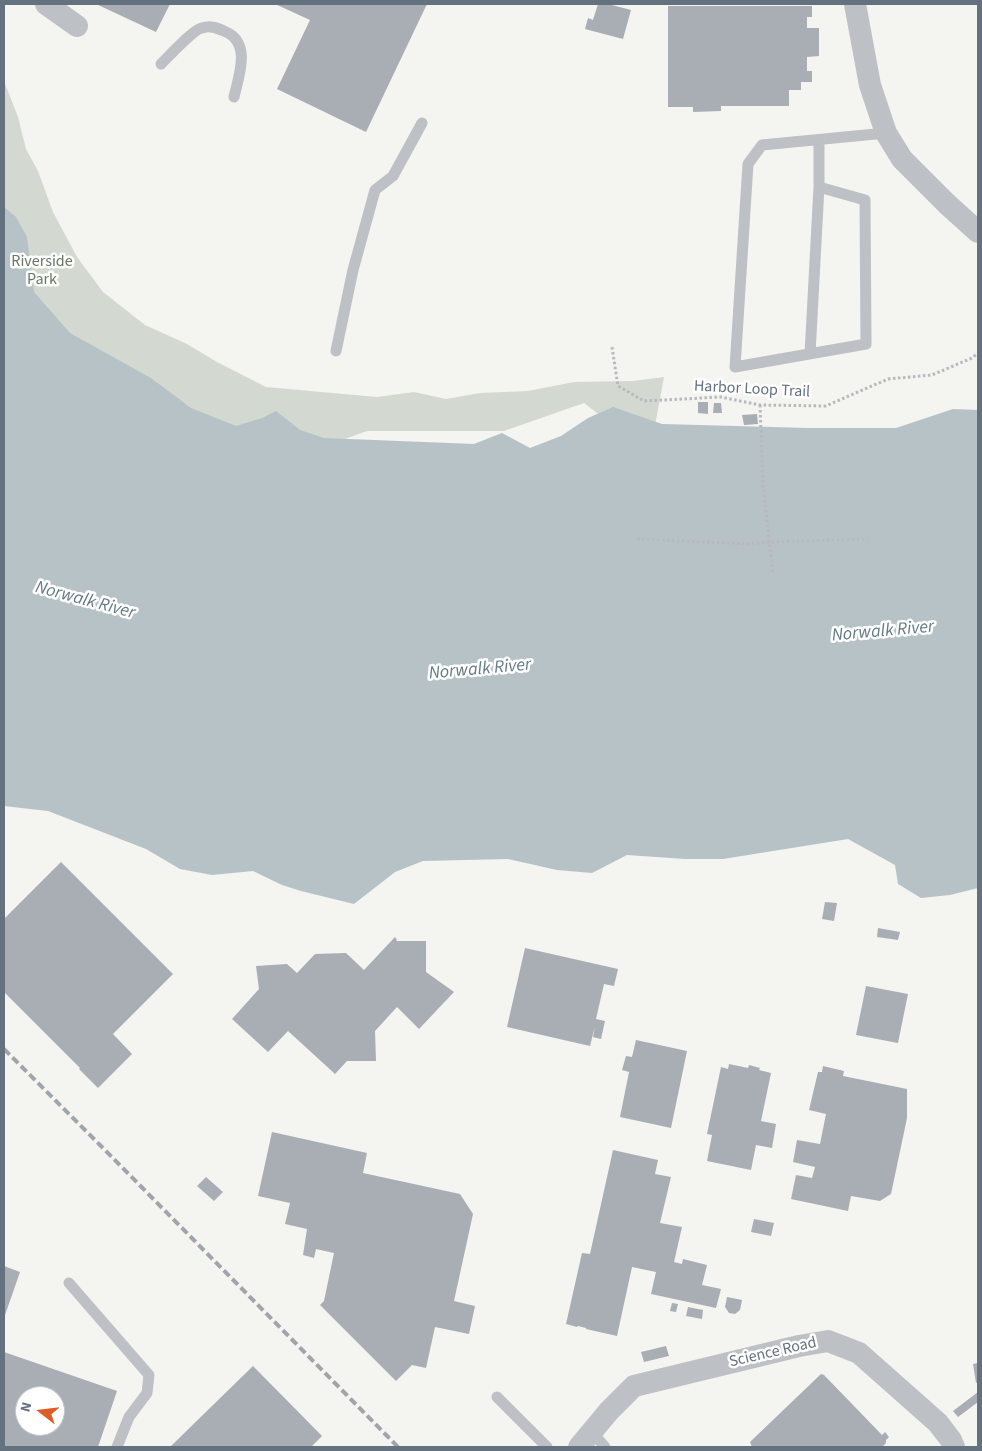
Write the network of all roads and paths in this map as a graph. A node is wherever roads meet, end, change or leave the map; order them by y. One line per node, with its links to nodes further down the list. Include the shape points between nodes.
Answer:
1 (46, 4): 3 (street)
2 (855, 4): 7 (street, via 870,85)
3 (77, 26)
4 (161, 64): 5 (lane, via 200,28 213,27 232,34 240,44 242,63)
5 (234, 97)
6 (422, 123): 12 (lane, via 393,176 375,190 353,270)
7 (886, 133): 8 (lane); 10 (street, via 902,159)
8 (819, 140): 9 (lane); 14 (lane, via 762,145 748,164 735,368)
9 (819, 187): 14 (lane); 14 (lane, via 865,200 866,344)
10 (978, 232)
11 (612, 347): 15 (path, Harbor Loop Trail, via 618,386 644,401 721,397)
12 (336, 351)
13 (978, 353): 15 (path, Harbor Loop Trail, via 932,375 888,379 826,406)
14 (810, 354)
15 (760, 405): 18 (path)
16 (868, 538): 18 (path)
17 (637, 539): 18 (path)
18 (769, 542): 19 (path)
19 (772, 574)
20 (69, 1283): 23 (lane, via 149,1375 147,1393 129,1417)
21 (497, 1397): 24 (lane)
22 (592, 1442): 25 (street, Science Road, via 609,1411 634,1386 828,1341 859,1353 938,1423)
23 (117, 1447)
24 (547, 1447)
25 (954, 1447)

